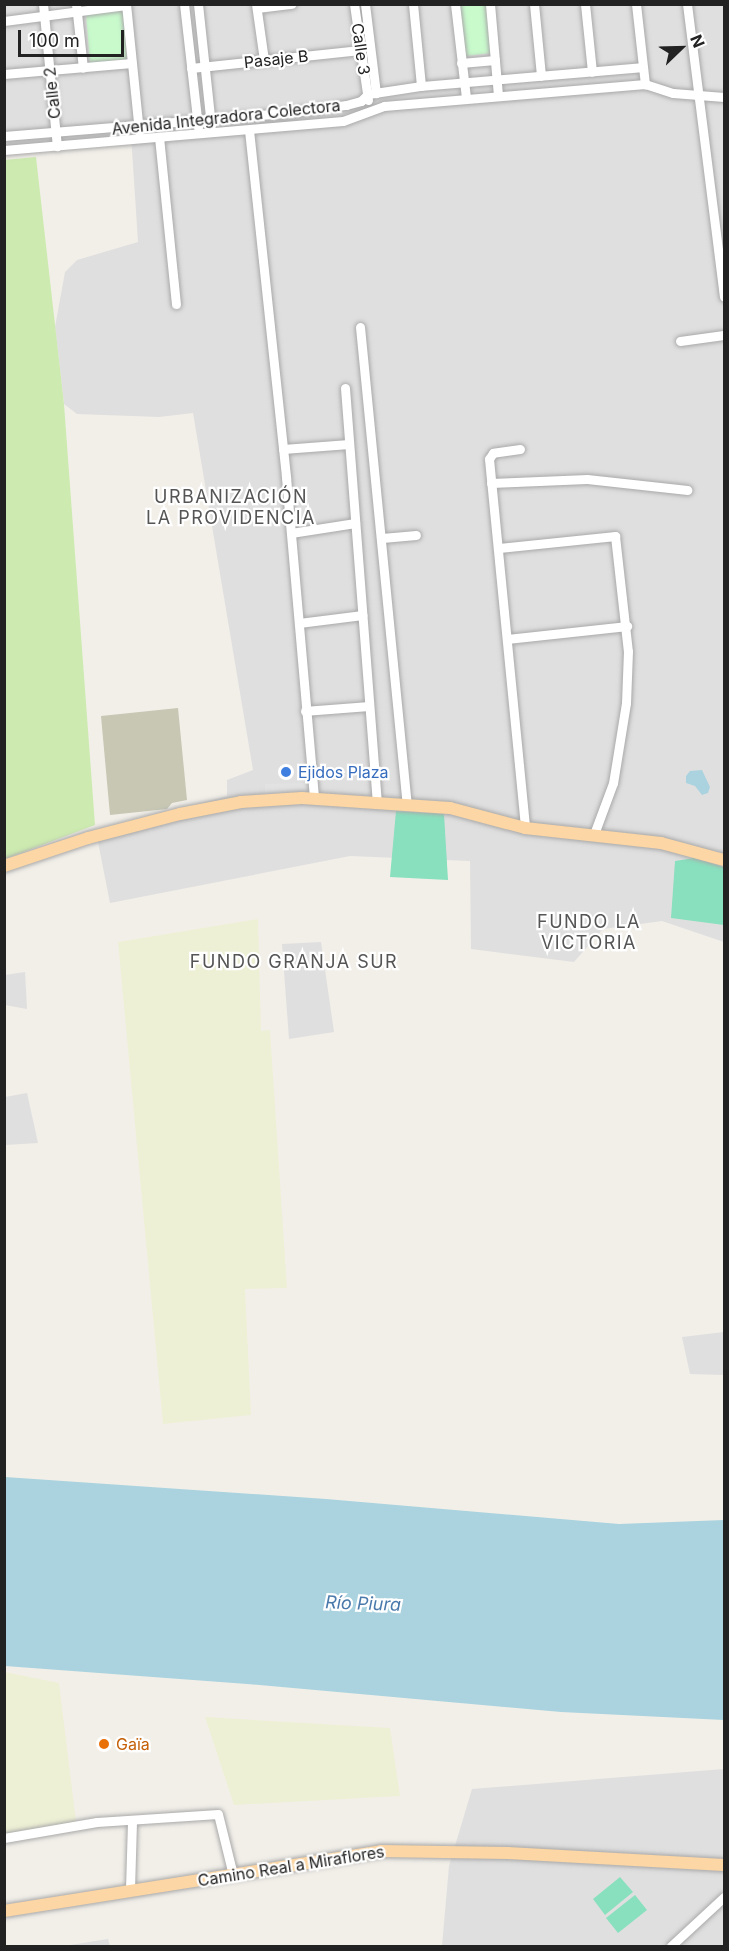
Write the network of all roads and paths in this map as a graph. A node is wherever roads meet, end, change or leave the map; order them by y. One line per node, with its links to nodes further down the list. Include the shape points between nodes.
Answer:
1 (43, 4): 17 (street, Calle 2)
2 (184, 4): 27 (street)
3 (198, 4): 24 (street)
4 (292, 4): 15 (street)
5 (354, 4): 19 (street, Calle 3)
6 (365, 4): 36 (street)
7 (413, 4): 35 (street)
8 (455, 4): 23 (street)
9 (490, 4): 21 (street)
10 (534, 4): 31 (street)
11 (585, 4): 29 (street)
12 (636, 4): 25 (street)
13 (687, 4): 38 (street)
14 (126, 5): 16 (street); 22 (street)
15 (257, 6): 20 (street)
16 (76, 8): 17 (street); 26 (street)
17 (44, 16): 18 (street); 28 (street, Calle 2)
18 (4, 21)
19 (360, 50): 20 (street, Pasaje B); 36 (street, Calle 3)
20 (264, 60): 24 (street, Pasaje B)
21 (495, 60): 23 (street); 32 (street)
22 (132, 63): 26 (street); 44 (street)
23 (461, 63): 33 (street)
24 (204, 66): 27 (street, Pasaje B); 42 (street)
25 (642, 67): 29 (street, Avenida Integradora Colectora); 34 (street)
26 (83, 68): 28 (street)
27 (191, 68): 43 (street)
28 (49, 70): 30 (street); 46 (street, Calle 2)
29 (592, 72): 31 (street, Avenida Integradora Colectora)
30 (4, 74)
31 (541, 76): 32 (street, Avenida Integradora Colectora)
32 (497, 79): 33 (street, Avenida Integradora Colectora); 37 (street)
33 (464, 82): 35 (street, Avenida Integradora Colectora); 40 (street)
34 (645, 84): 37 (street, Avenida Integradora Colectora); 38 (street, Avenida Integradora Colectora)
35 (421, 86): 36 (street, Avenida Integradora Colectora)
36 (372, 93): 41 (street); 42 (street, Avenida Integradora Colectora, via 346,105)
37 (498, 96): 40 (street, Avenida Integradora Colectora)
38 (700, 97): 39 (street, Avenida Integradora Colectora); 54 (street)
39 (724, 97)
40 (466, 98): 41 (street, Avenida Integradora Colectora)
41 (369, 111): 45 (street, Avenida Integradora Colectora, via 343,120)
42 (210, 120): 43 (street, Avenida Integradora Colectora); 47 (street)
43 (197, 121): 44 (street, Avenida Integradora Colectora); 48 (street)
44 (139, 126): 46 (street, Avenida Integradora Colectora); 51 (street)
45 (249, 130): 47 (street, Avenida Integradora Colectora); 61 (street)
46 (56, 132): 49 (street, Avenida Integradora Colectora); 52 (street, Calle 2)
47 (212, 133): 48 (street, Avenida Integradora Colectora)
48 (199, 134): 50 (street, Avenida Integradora Colectora)
49 (4, 136)
50 (159, 138): 51 (street, Avenida Integradora Colectora); 55 (street)
51 (140, 139): 52 (street, Avenida Integradora Colectora)
52 (57, 146): 53 (street, Avenida Integradora Colectora)
53 (4, 150)
54 (724, 297)
55 (176, 304)
56 (360, 327): 68 (street)
57 (724, 335): 58 (street)
58 (681, 341)
59 (345, 388): 60 (street)
60 (349, 444): 61 (street); 65 (street)
61 (283, 448): 66 (street)
62 (520, 449): 63 (street, via 490,455)
63 (491, 483): 64 (street, via 587,478); 69 (street)
64 (687, 490)
65 (355, 523): 66 (street); 70 (street)
66 (291, 534): 71 (street)
67 (416, 535): 68 (street)
68 (382, 538): 78 (street)
69 (499, 548): 72 (street, via 615,536); 73 (street)
70 (362, 615): 71 (street); 74 (street)
71 (299, 623): 75 (street)
72 (627, 626): 73 (street); 80 (street, via 622,737 613,783)
73 (507, 639): 79 (street)
74 (368, 706): 75 (street); 77 (street)
75 (305, 711): 76 (street)
76 (314, 798): 77 (main road); 82 (main road, via 252,801 180,814 88,838)
77 (377, 802): 78 (main road)
78 (407, 805): 79 (main road, via 450,808)
79 (525, 828): 80 (main road)
80 (594, 834): 81 (main road, via 661,843)
81 (724, 860)
82 (4, 866)
83 (132, 1820): 84 (street); 86 (street, via 218,1814); 87 (street)
84 (4, 1838)
85 (724, 1865): 86 (main road, Camino Real a Miraflores, via 393,1850)
86 (233, 1875): 87 (main road, Camino Real a Miraflores)
87 (130, 1889): 89 (main road, Camino Real a Miraflores)
88 (724, 1897): 90 (street)
89 (4, 1911)
90 (671, 1947)

